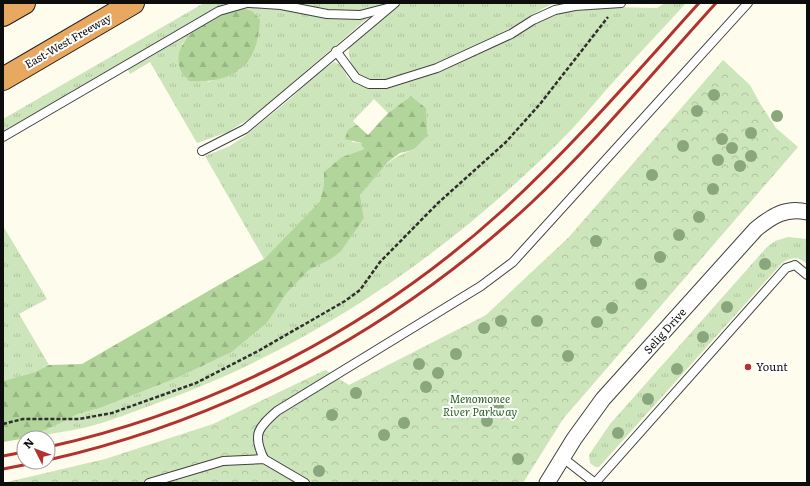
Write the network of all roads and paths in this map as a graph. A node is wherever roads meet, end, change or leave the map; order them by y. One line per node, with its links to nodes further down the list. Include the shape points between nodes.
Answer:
1 (24, 3): 7 (highway)
2 (133, 3): 9 (highway, East-West Freeway)
3 (249, 3): 6 (lane, via 281,5 327,14 360,15); 10 (lane, via 219,12)
4 (621, 3): 8 (lane, via 555,10 511,34 437,68 386,84 369,84 356,78); 14 (path, via 506,142 438,203 380,262 360,290 345,301 260,350 168,393 112,413 79,419 23,419)
5 (748, 3): 16 (lane, via 513,262 481,286 277,411 259,429 257,436)
6 (392, 5): 8 (lane)
7 (3, 15)
8 (336, 51): 11 (lane, via 245,129)
9 (3, 79)
10 (3, 137)
11 (202, 151)
12 (807, 212): 15 (street, Selig Drive, via 788,210 777,214 756,229 603,399)
13 (807, 275): 20 (lane, via 795,265 786,268)
14 (3, 424)
15 (563, 458): 19 (street, Selig Drive); 20 (lane)
16 (264, 459): 17 (lane, via 223,461); 18 (lane)
17 (150, 483)
18 (305, 483)
19 (547, 483)
20 (595, 483)

